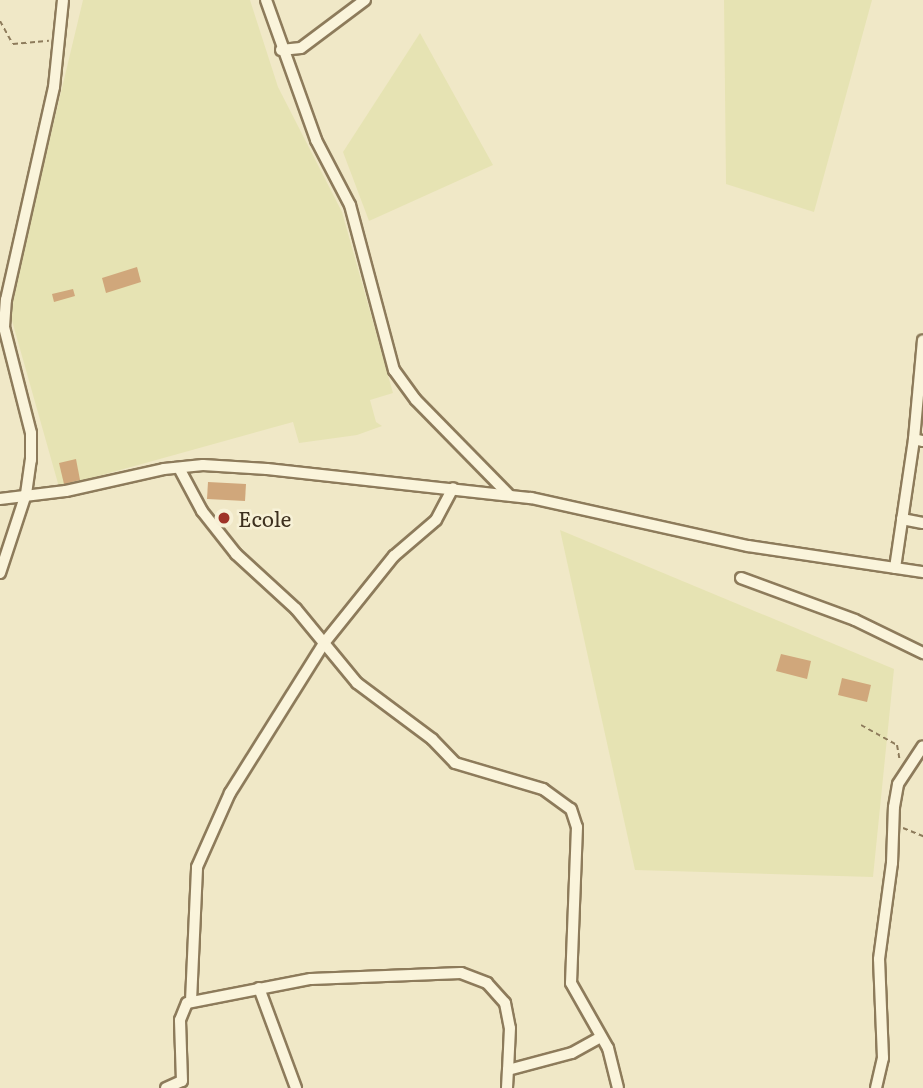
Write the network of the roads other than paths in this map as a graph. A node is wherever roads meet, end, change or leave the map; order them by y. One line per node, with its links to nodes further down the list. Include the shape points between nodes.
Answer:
1 (63, 0): 5 (street, via 54,87)
2 (266, 0): 4 (street)
3 (365, 0): 4 (street, via 301,48)
4 (281, 50): 13 (street, via 316,141 350,205 394,370 416,400)
5 (12, 265): 6 (street); 7 (street)
6 (0, 283)
7 (3, 307): 12 (street, via 31,433)
8 (923, 340): 9 (street)
9 (918, 440): 15 (street)
10 (179, 468): 11 (street, via 267,470 438,491); 12 (street, via 66,491); 21 (street, via 202,511 236,554 296,609)
11 (453, 488): 13 (street); 21 (street, via 436,520 394,556)
12 (26, 494): 14 (street); 19 (street)
13 (509, 495): 17 (street, via 606,512 748,546)
14 (0, 499)
15 (902, 519): 16 (street); 17 (street)
16 (923, 523)
17 (895, 568): 18 (street)
18 (923, 572)
19 (0, 573)
20 (741, 578): 22 (street, via 855,620)
21 (324, 643): 25 (street, via 230,793 197,867); 26 (street, via 357,683 432,739 455,763 543,789 571,809 577,827 571,983)
22 (923, 653)
23 (923, 746): 32 (street, via 898,784 879,959 883,1058)
24 (259, 988): 25 (street); 27 (street, via 311,979 461,973 486,983 505,1003 510,1028); 29 (street)
25 (191, 1001): 28 (street, via 182,1006 180,1020 182,1081)
26 (601, 1037): 27 (street, via 572,1053); 31 (street)
27 (508, 1070): 30 (street)
28 (166, 1088)
29 (296, 1088)
30 (507, 1088)
31 (618, 1088)
32 (876, 1088)

